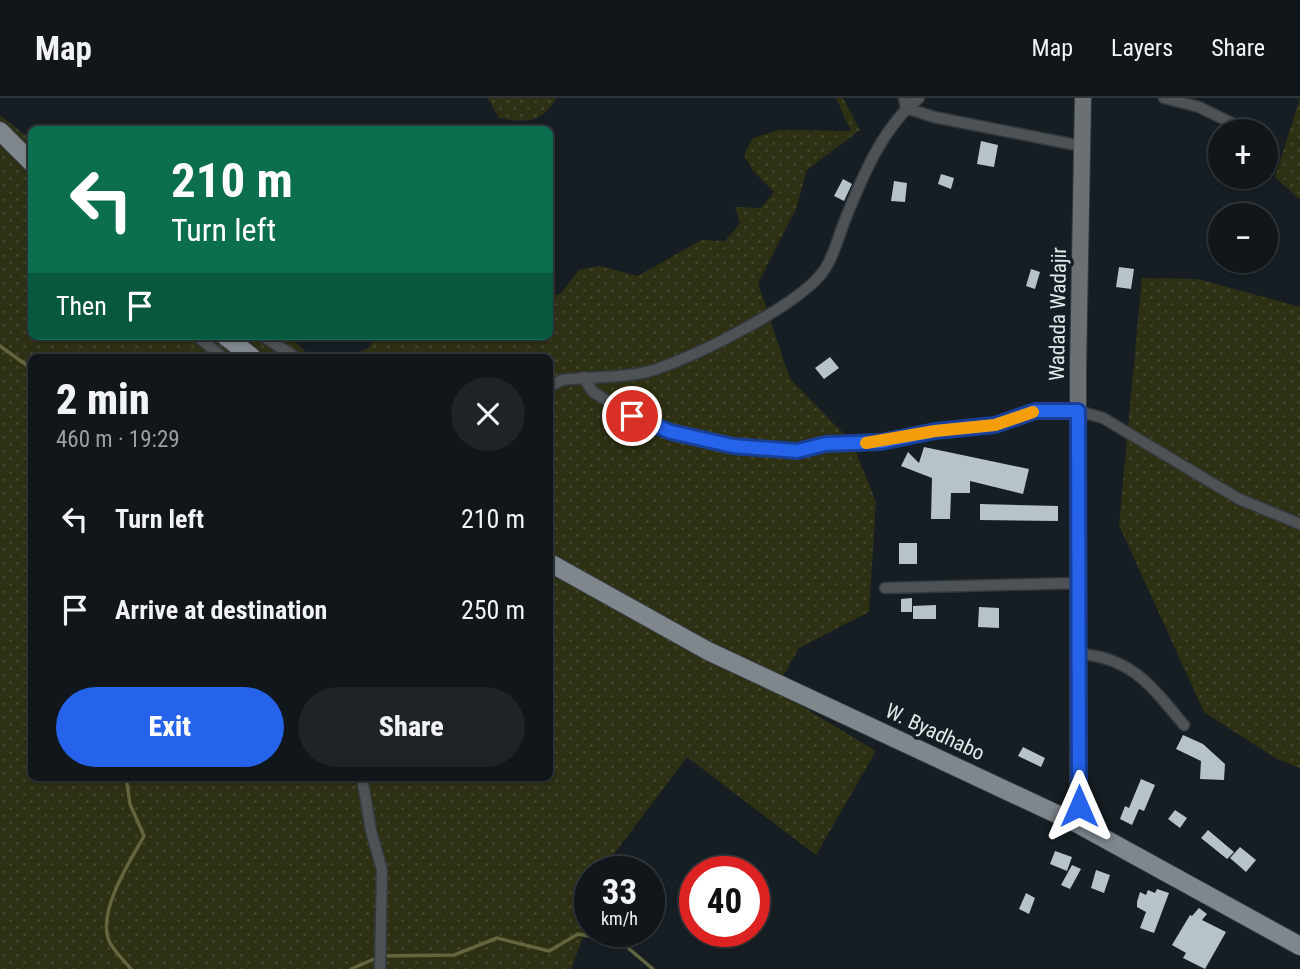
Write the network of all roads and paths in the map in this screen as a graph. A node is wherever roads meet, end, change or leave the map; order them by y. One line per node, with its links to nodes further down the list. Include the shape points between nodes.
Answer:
1 (919, 98): 4 (street)
2 (1083, 98): 7 (street, Wadada Wadajir)
3 (1164, 98): 5 (street)
4 (905, 103): 7 (street, via 934,117); 15 (street, via 826,268 807,288 759,320 656,370)
5 (1224, 119)
6 (0, 131): 8 (main road)
7 (1081, 146): 17 (street, Wadada Wadajir)
8 (28, 159)
9 (202, 340): 12 (street)
10 (230, 340): 13 (main road)
11 (269, 340): 14 (street)
12 (218, 354)
13 (248, 354)
14 (290, 354)
15 (583, 377): 16 (street); 17 (street, via 593,392 632,416 671,432 733,446 797,451 995,425 1035,411)
16 (553, 385)
17 (1078, 411): 18 (street, via 1103,418 1238,499); 20 (street, Wadada Wadajir)
18 (1300, 524)
19 (553, 565): 25 (main road, W. Byadhabo, via 708,651)
20 (1079, 583): 21 (street); 22 (street, Wadada Wadajir)
21 (885, 589)
22 (1079, 654): 23 (street, via 1099,655 1145,678); 25 (street, Wadada Wadajir)
23 (1184, 725)
24 (363, 781): 27 (street, via 382,870)
25 (1078, 824): 26 (main road, W. Byadhabo)
26 (1300, 946)
27 (380, 969)

